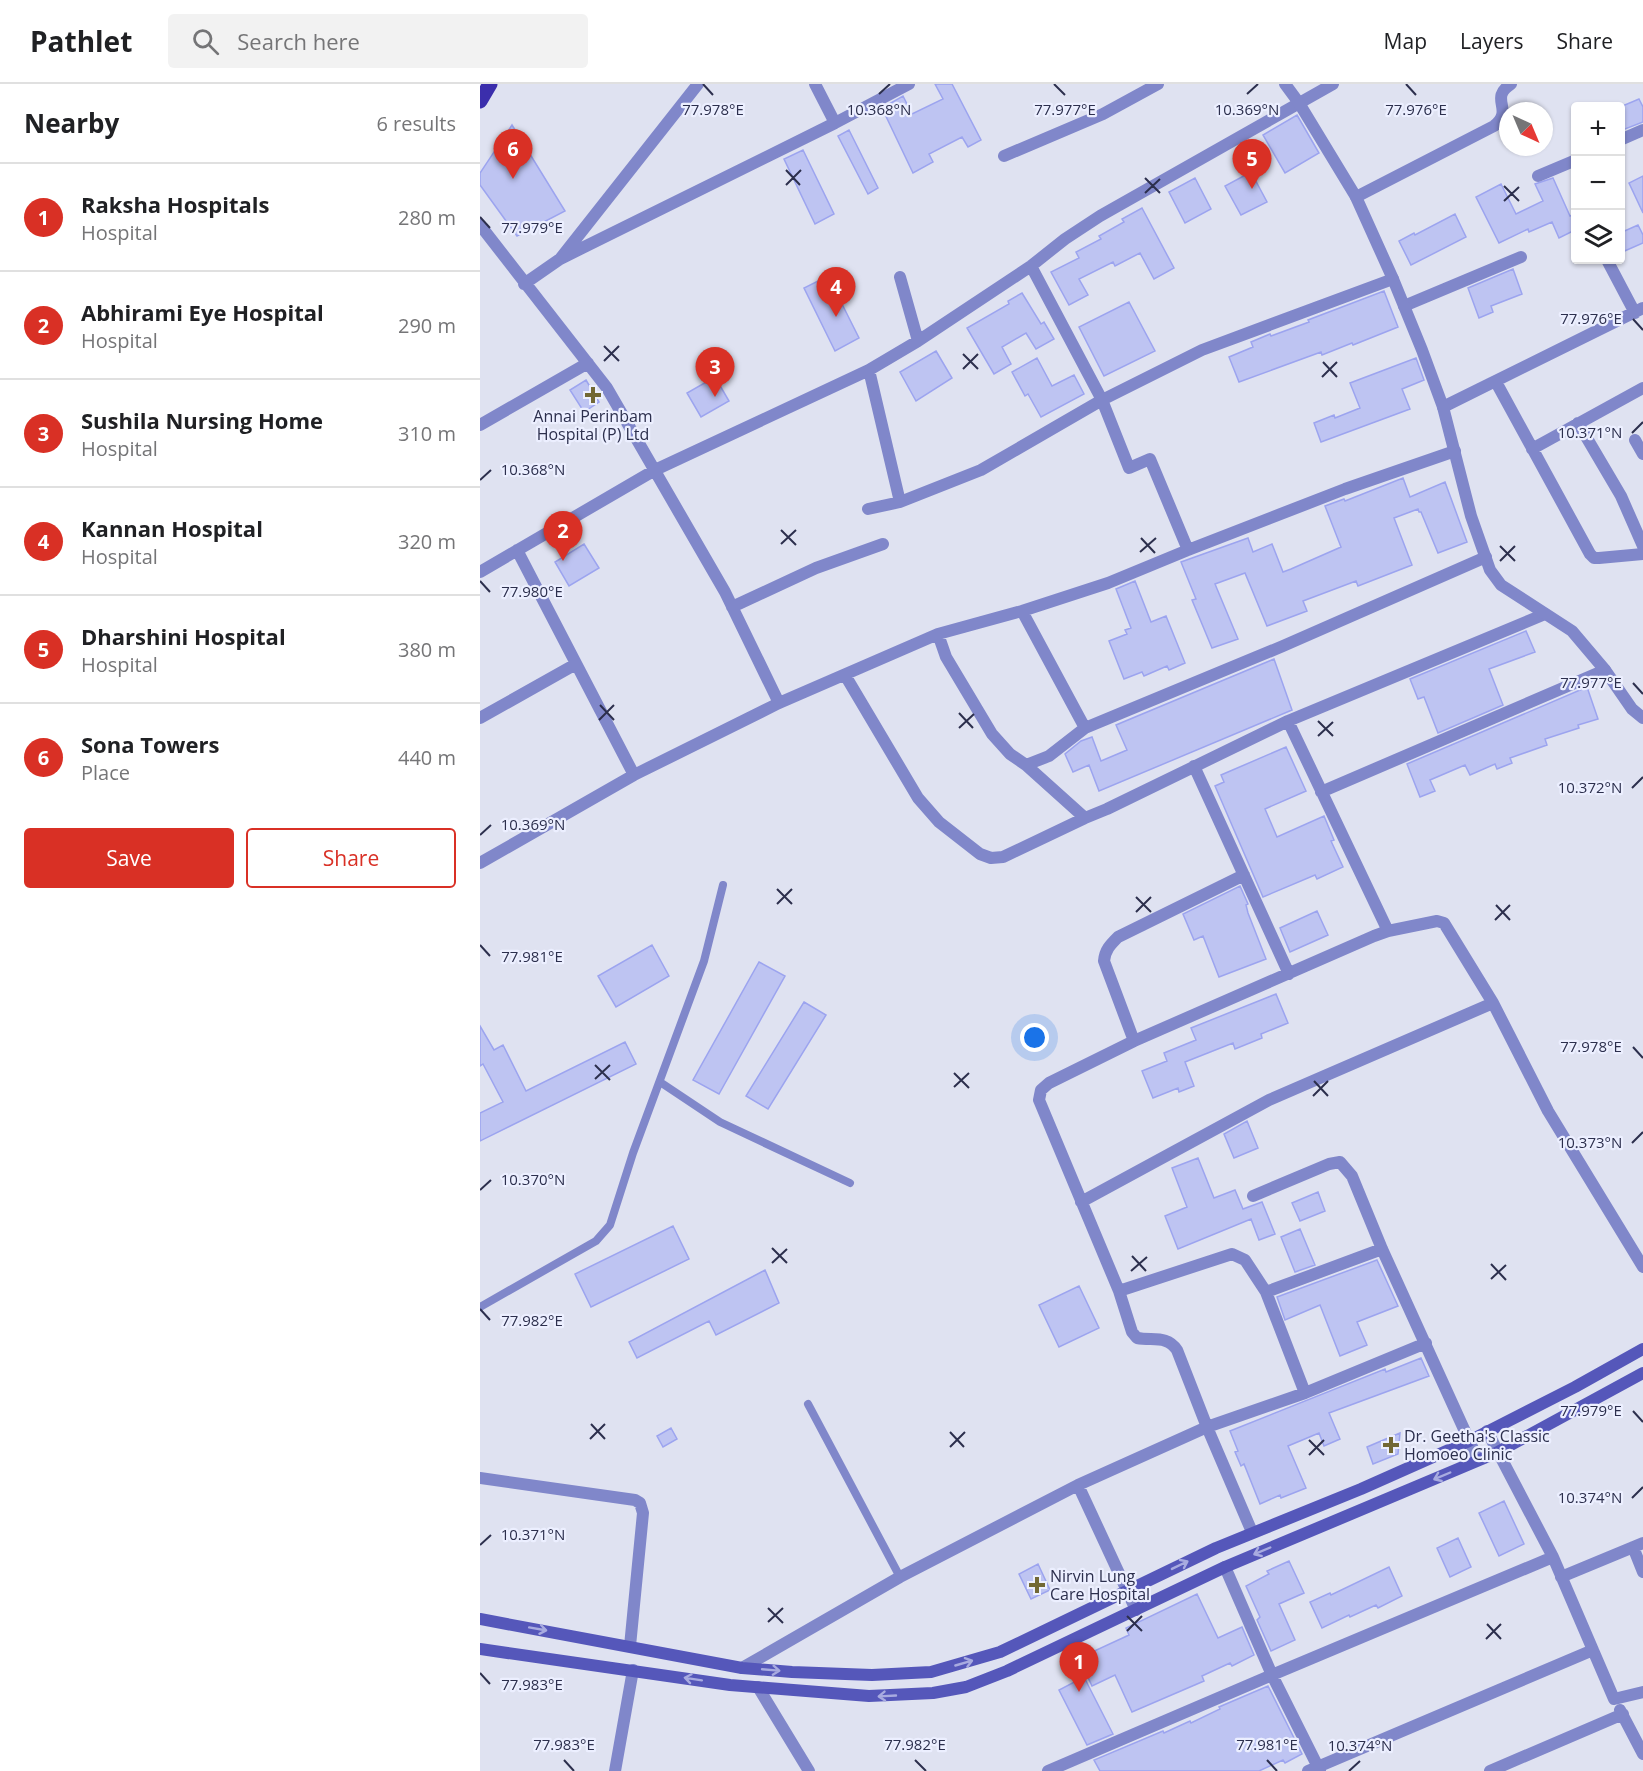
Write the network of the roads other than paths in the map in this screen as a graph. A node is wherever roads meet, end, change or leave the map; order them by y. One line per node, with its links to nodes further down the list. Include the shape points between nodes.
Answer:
1 (490, 84): 9 (main road)
2 (698, 84): 20 (street)
3 (815, 84): 11 (street)
4 (909, 84): 11 (street)
5 (1158, 84): 14 (street, via 1103,114)
6 (1285, 84): 10 (street)
7 (1333, 84): 10 (street)
8 (1511, 84): 17 (street, via 1503,89 1503,114 1494,126)
9 (480, 101)
10 (1299, 103): 17 (street); 22 (street, via 1100,216)
11 (835, 123): 20 (street)
12 (1643, 130): 13 (street)
13 (1625, 138)
14 (1004, 156)
15 (1571, 162): 16 (street)
16 (1538, 176)
17 (1356, 197): 24 (street)
18 (480, 225): 25 (street)
19 (1521, 257): 26 (street)
20 (560, 259): 25 (street)
21 (1610, 264): 27 (street)
22 (1031, 266): 28 (street); 33 (street)
23 (900, 277): 28 (street)
24 (1393, 279): 26 (street); 33 (street, via 1202,350)
25 (524, 284): 29 (street)
26 (1404, 306): 34 (street)
27 (1639, 311): 31 (street)
28 (918, 341): 30 (street)
29 (588, 363): 36 (street); 41 (street)
30 (869, 370): 41 (street); 42 (street)
31 (1496, 382): 34 (street); 38 (street)
32 (1643, 388): 35 (street)
33 (1102, 400): 42 (street, via 981,470); 47 (street, via 1129,468 1150,459)
34 (1443, 407): 39 (street)
35 (1578, 423): 38 (street); 45 (street, via 1621,496)
36 (480, 425)
37 (1635, 440): 40 (street)
38 (1532, 449): 48 (street, via 1594,558)
39 (1455, 452): 47 (street, via 1345,489); 49 (street)
40 (1643, 454)
41 (655, 470): 46 (street); 51 (street)
42 (900, 502): 43 (street)
43 (868, 509)
44 (883, 544): 51 (street, via 816,568)
45 (1643, 546)
46 (517, 550): 50 (street); 55 (street)
47 (1188, 550): 52 (street, via 1108,583)
48 (1643, 554)
49 (1485, 557): 53 (street, via 1501,585); 62 (street)
50 (480, 572)
51 (732, 607): 58 (street)
52 (1022, 611): 54 (street); 62 (street)
53 (1545, 614): 56 (street, via 1572,631); 61 (street)
54 (938, 634): 57 (street); 63 (street, via 946,657 992,734)
55 (576, 664): 59 (street); 65 (street)
56 (1605, 670): 60 (street, via 1632,709); 66 (street)
57 (845, 675): 58 (street); 67 (street, via 918,798 939,822 980,854 1003,857)
58 (779, 703): 65 (street)
59 (480, 718)
60 (1643, 718)
61 (1288, 721): 64 (street); 66 (street)
62 (1085, 728): 63 (street, via 1049,756)
63 (1026, 765): 67 (street)
64 (1194, 766): 67 (street); 69 (street)
65 (634, 775): 68 (street)
66 (1321, 792): 71 (street)
67 (1085, 818)
68 (480, 863)
69 (1244, 875): 72 (street); 74 (street, via 1118,937 1105,952 1104,961)
70 (723, 885): 75 (lane, via 704,961)
71 (1388, 931): 72 (street); 73 (street, via 1444,923)
72 (1288, 974): 74 (street)
73 (1493, 1003): 78 (street, via 1269,1100); 80 (street, via 1548,1111)
74 (1134, 1041): 78 (street, via 1041,1090 1039,1100)
75 (660, 1082): 76 (lane, via 720,1122); 83 (lane, via 606,1233)
76 (850, 1183)
77 (1252, 1196): 79 (street, via 1340,1162 1352,1176)
78 (1081, 1202): 81 (street)
79 (1382, 1249): 82 (street); 84 (street)
80 (1643, 1267)
81 (1119, 1292): 82 (street, via 1232,1254 1245,1260); 89 (street, via 1137,1338 1164,1339 1177,1350)
82 (1266, 1292): 87 (street)
83 (480, 1306)
84 (1426, 1343): 87 (street); 91 (street)
85 (1643, 1349): 90 (main road)
86 (1643, 1372): 92 (main road)
87 (1305, 1393): 89 (street)
88 (808, 1404): 101 (lane)
89 (1207, 1427): 95 (street); 96 (street)
90 (1487, 1431): 91 (main road); 92 (street)
91 (1468, 1441): 93 (street); 96 (main road)
92 (1496, 1453): 93 (main road); 98 (street)
93 (1478, 1460): 99 (main road, one-way to 99)
94 (480, 1478): 106 (street, via 640,1503 643,1513)
95 (1078, 1485): 101 (street); 103 (street)
96 (1252, 1532): 103 (main road, one-way to 96)
97 (1638, 1545): 100 (street); 102 (street)
98 (1553, 1557): 102 (street); 111 (street)
99 (1225, 1567): 104 (main road); 111 (street)
100 (1643, 1572)
101 (900, 1577): 109 (street)
102 (1561, 1577): 108 (street)
103 (1127, 1592): 104 (street); 109 (main road, one-way to 103, via 872,1675 931,1672 1000,1652)
104 (1136, 1610): 112 (main road, one-way to 112, via 966,1687 869,1696)
105 (480, 1618): 106 (main road, one-way to 106)
106 (630, 1646): 109 (main road)
107 (480, 1649): 110 (main road)
108 (1593, 1650): 114 (street); 117 (street)
109 (742, 1668)
110 (633, 1670): 112 (main road, one-way to 110); 118 (street)
111 (1272, 1675): 117 (street); 120 (street)
112 (758, 1688): 119 (street)
113 (1643, 1692): 114 (street)
114 (1614, 1699): 115 (street)
115 (1623, 1714): 116 (street); 121 (street)
116 (1643, 1754)
117 (1315, 1770)
118 (615, 1771)
119 (809, 1771)
120 (1047, 1771)
121 (1490, 1771)

